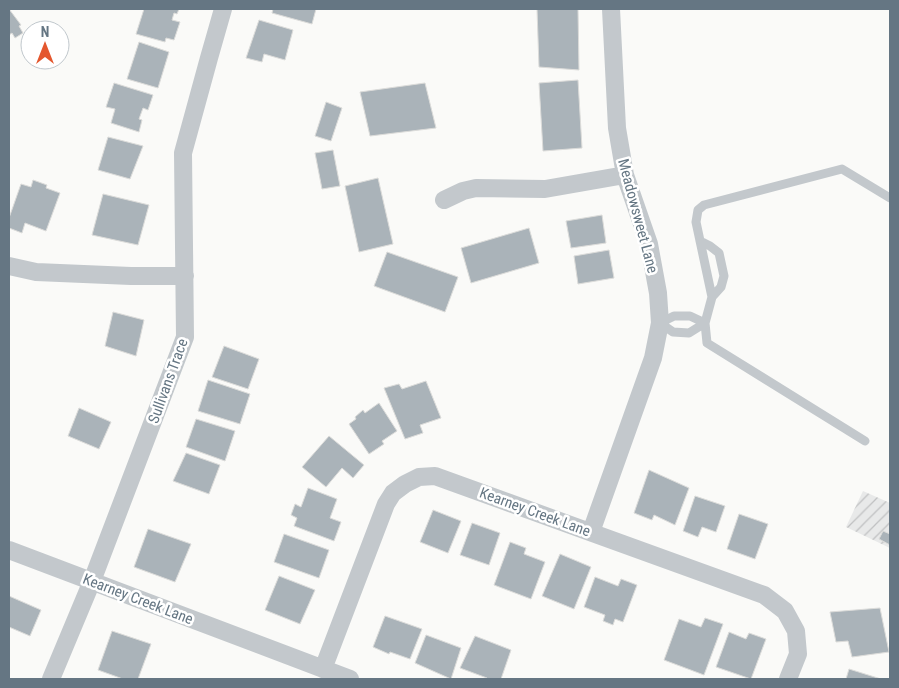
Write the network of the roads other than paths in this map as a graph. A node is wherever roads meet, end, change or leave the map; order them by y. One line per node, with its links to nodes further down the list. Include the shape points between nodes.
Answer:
1 (224, 9): 8 (street, Sullivans Trace, via 183,153)
2 (611, 9): 3 (street, Meadowsweet Lane, via 617,128)
3 (625, 175): 5 (street, via 544,189 476,188 463,190); 10 (street, Meadowsweet Lane, via 648,244 658,293)
4 (890, 198): 6 (lane, via 842,169 704,204 698,210 696,222)
5 (444, 200)
6 (700, 241): 9 (lane); 9 (lane, via 719,253 724,276 721,287)
7 (9, 266): 8 (street, via 36,272)
8 (185, 276): 15 (street, Sullivans Trace, via 185,337)
9 (712, 297): 11 (lane)
10 (660, 323): 11 (lane, via 674,316 690,316); 11 (lane, via 673,332 689,333); 13 (street, Meadowsweet Lane, via 653,358)
11 (705, 323): 12 (lane, via 707,343)
12 (865, 441)
13 (592, 532): 16 (street, Kearney Creek Lane, via 435,476 419,477 405,484 393,493 386,504); 19 (street, Kearney Creek Lane, via 771,600 785,611 796,630 798,654)
14 (9, 550): 15 (street, Kearney Creek Lane)
15 (92, 581): 16 (street, Kearney Creek Lane); 17 (street, Sullivans Trace)
16 (324, 669): 18 (street, Kearney Creek Lane)
17 (51, 679)
18 (350, 679)
19 (788, 679)

